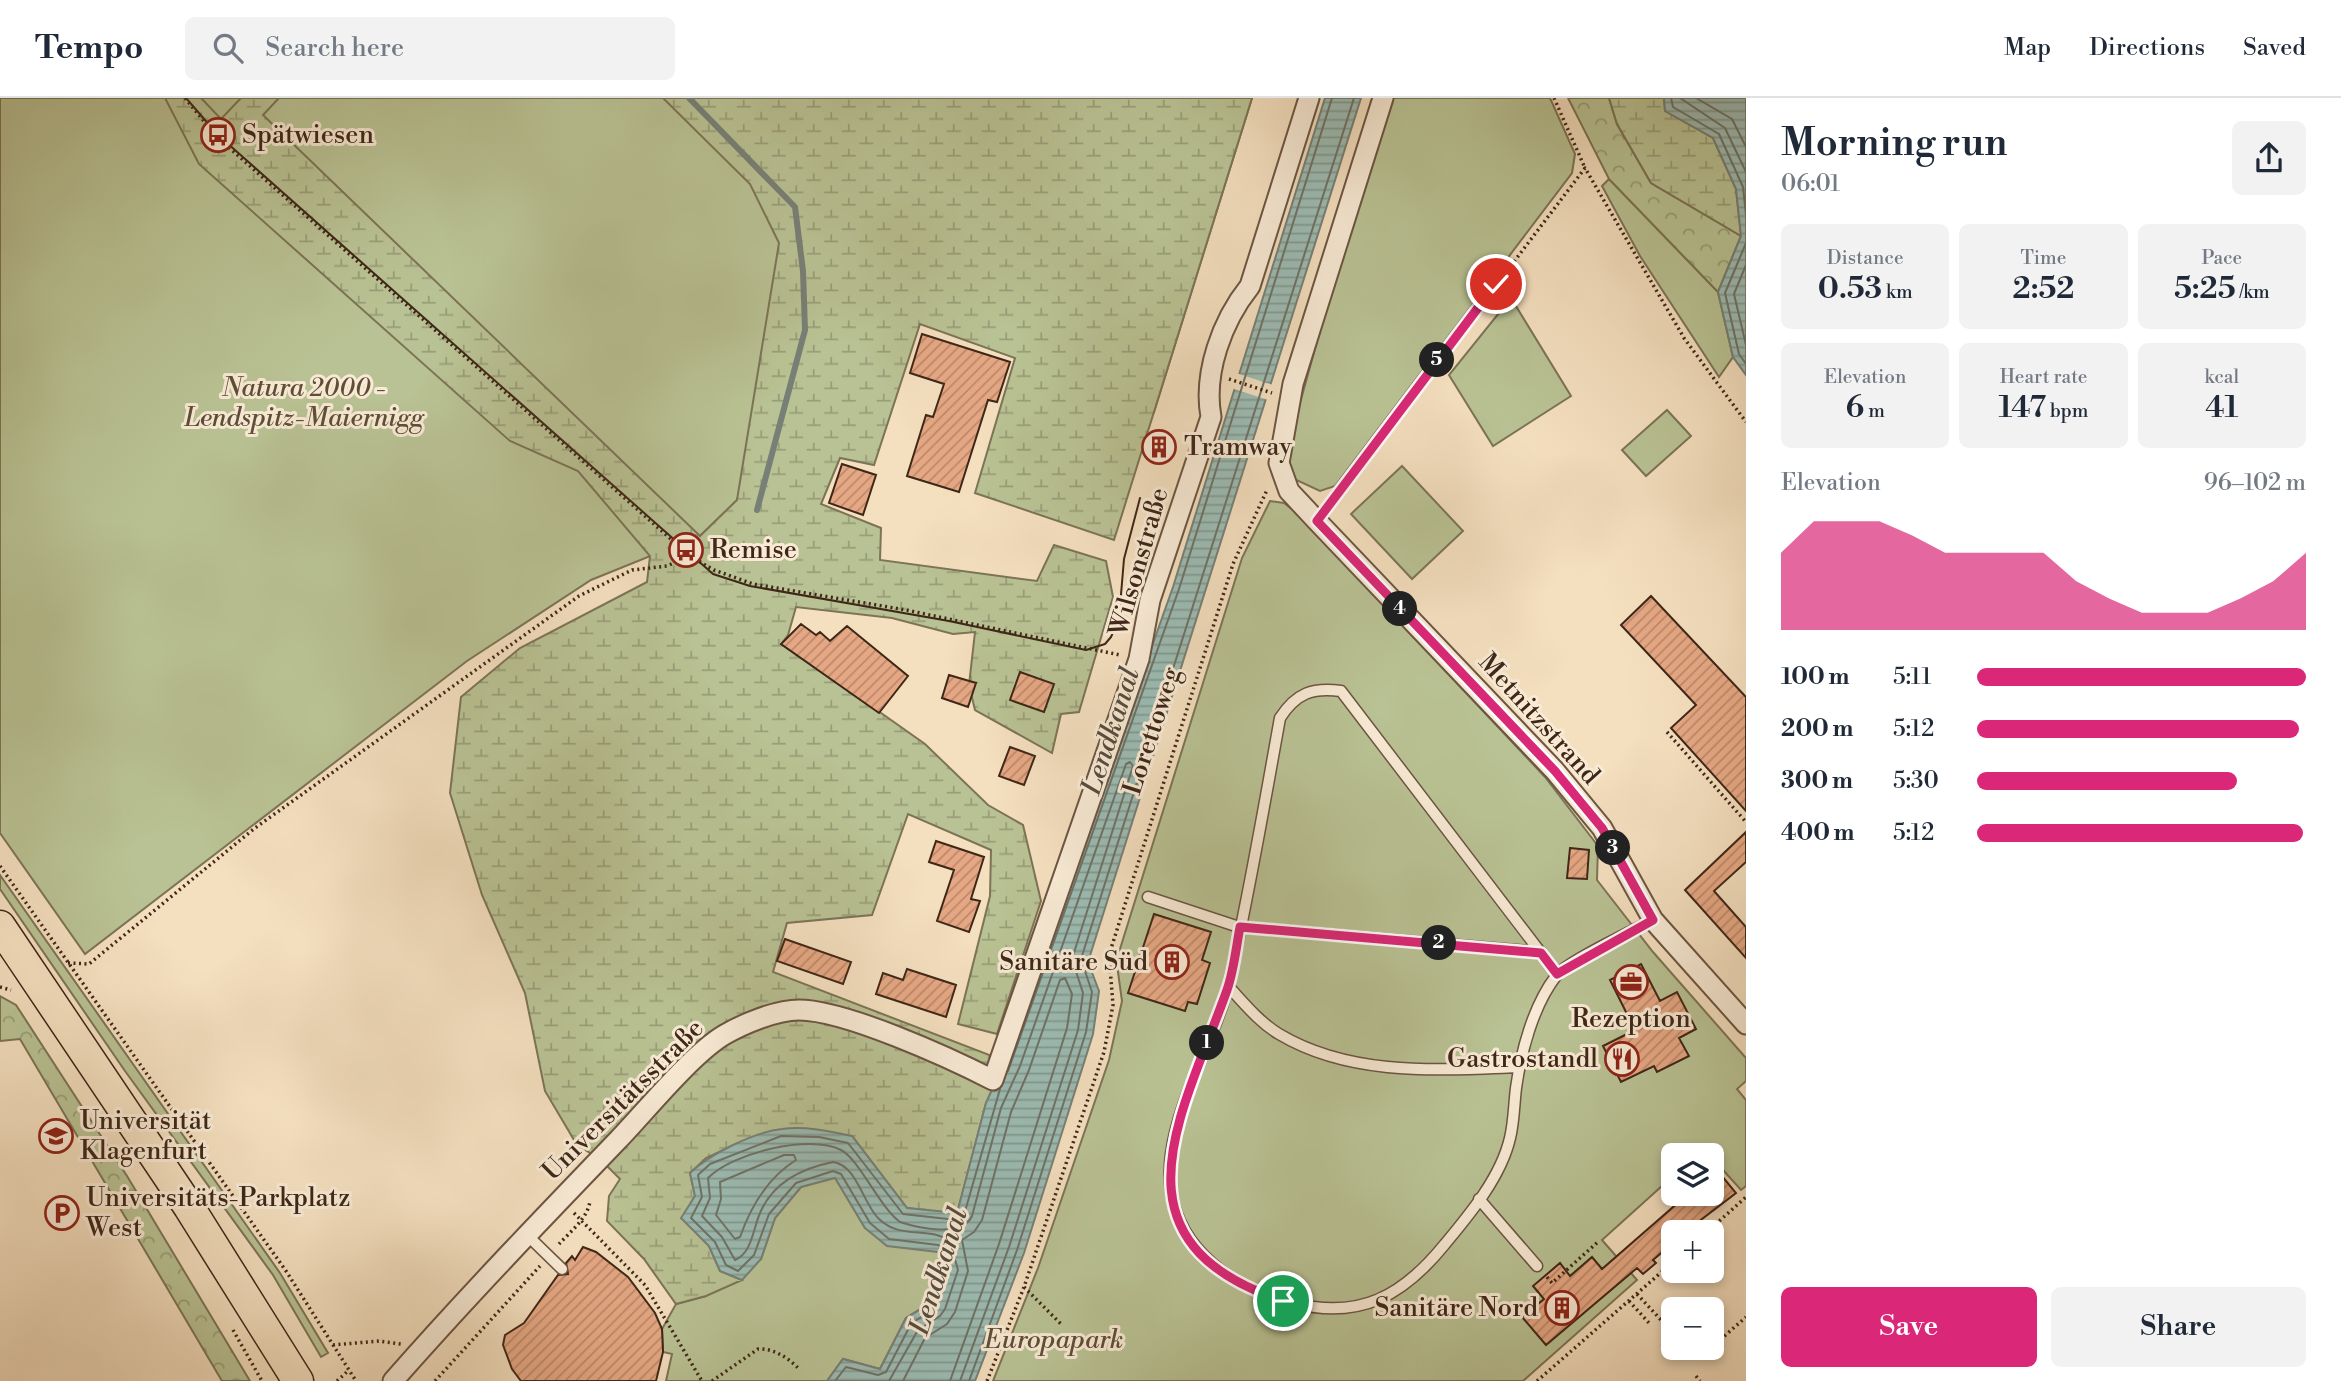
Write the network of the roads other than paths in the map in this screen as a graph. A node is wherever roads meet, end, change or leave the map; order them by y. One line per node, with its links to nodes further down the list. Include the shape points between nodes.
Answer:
1 (1309, 98): 12 (street, Wilsonstraße, via 1250,286 1231,309 1217,352 1207,396 1210,417 1150,600 1139,659)
2 (1383, 98): 4 (street, Metnitzstrand, via 1293,384 1279,463 1289,491 1555,771 1602,828)
3 (1149, 897): 6 (lane)
4 (1653, 920): 8 (lane); 10 (street, Metnitzstrand)
5 (0, 926): 17 (main road, via 13,954 189,1207)
6 (1240, 927): 7 (lane); 7 (lane, via 1280,718 1303,693 1323,689 1341,691 1367,721); 9 (lane)
7 (1541, 953): 8 (lane)
8 (1557, 974): 11 (lane, via 1536,1013)
9 (1228, 986): 11 (lane, via 1278,1033 1332,1057 1385,1067); 13 (lane, via 1173,1138 1168,1174 1174,1205 1188,1237 1204,1257 1258,1293 1320,1310 1351,1309 1378,1302 1407,1283 1444,1246)
10 (1746, 1024)
11 (1520, 1068): 13 (lane, via 1511,1137)
12 (993, 1080): 14 (street, Universitätsstraße, via 864,1025 797,1010 760,1020 723,1035 683,1071)
13 (1479, 1199): 15 (lane)
14 (527, 1234): 16 (lane); 18 (street, Universitätsstraße)
15 (1536, 1266)
16 (562, 1269)
17 (298, 1381)
18 (393, 1381)

